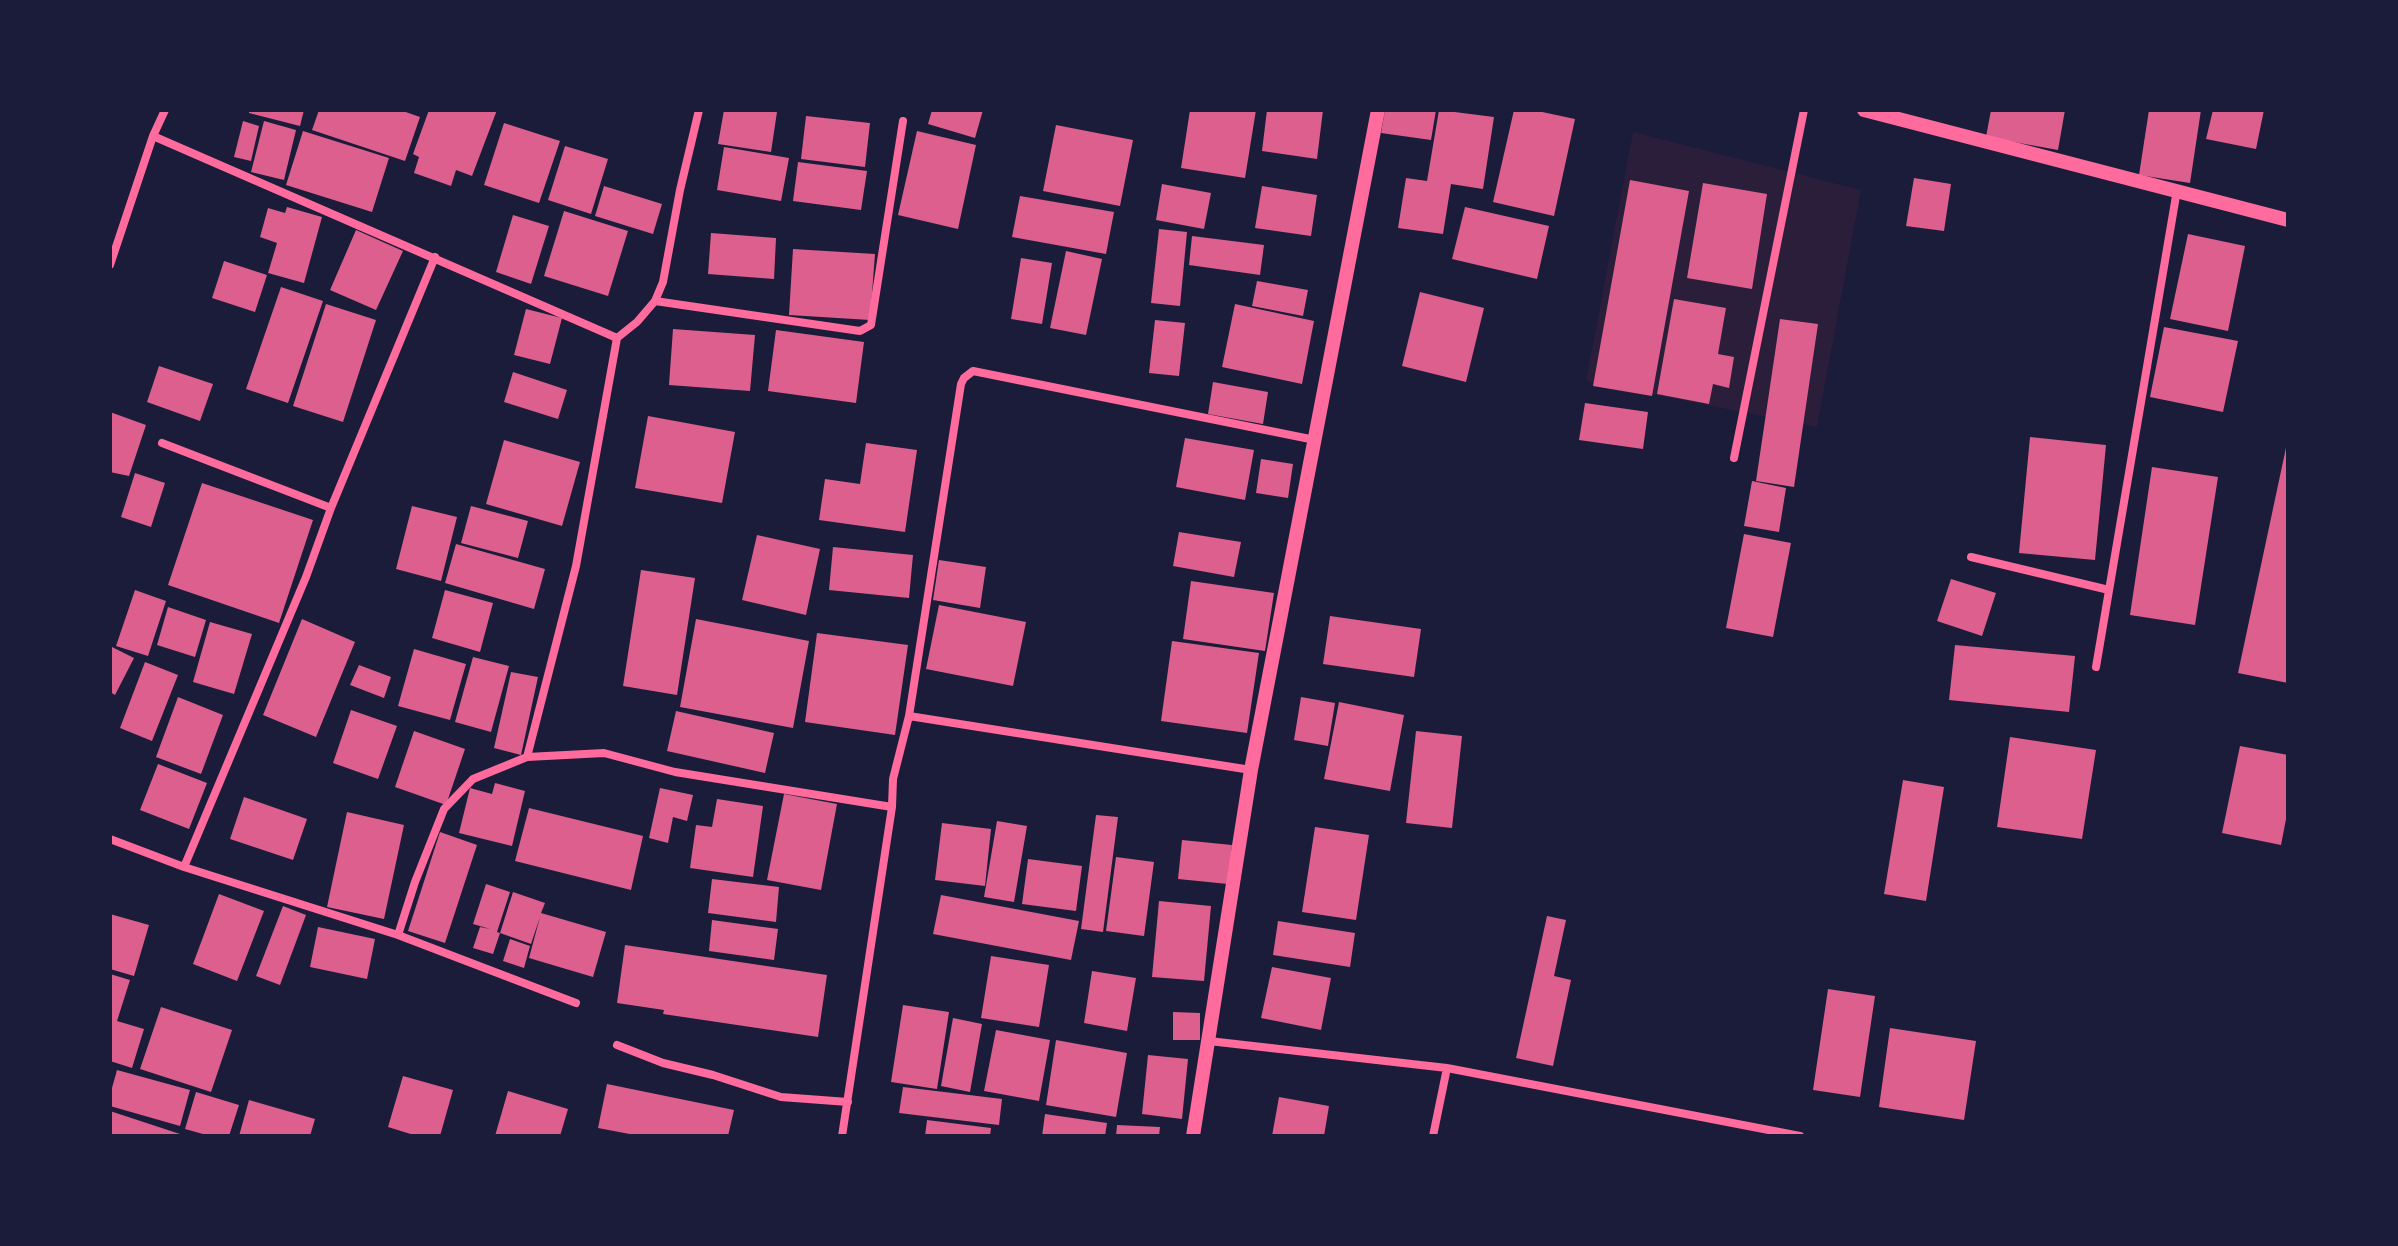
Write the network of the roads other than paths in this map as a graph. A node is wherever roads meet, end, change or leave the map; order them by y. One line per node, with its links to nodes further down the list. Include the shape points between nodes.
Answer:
1 (165, 110): 7 (street)
2 (699, 110): 12 (street)
3 (1378, 110): 14 (street)
4 (1804, 110): 16 (street)
5 (1864, 110): 8 (street)
6 (903, 121): 12 (street, via 871,325 860,331)
7 (153, 136): 10 (street); 11 (street)
8 (2177, 190): 9 (street); 19 (street)
9 (2288, 220)
10 (435, 257): 13 (street); 17 (street)
11 (110, 265)
12 (655, 301): 13 (street)
13 (617, 338): 22 (street, via 576,566)
14 (1315, 440): 21 (street, via 968,374 961,384); 23 (street)
15 (162, 443): 17 (street)
16 (1734, 458)
17 (331, 508): 26 (street)
18 (1971, 557): 19 (street)
19 (2109, 590): 20 (street)
20 (2096, 667)
21 (909, 716): 23 (street); 24 (street, via 893,779)
22 (527, 757): 24 (street, via 604,753 675,772); 27 (street, via 473,779 444,809)
23 (1251, 770): 29 (street)
24 (892, 807): 32 (street)
25 (110, 839): 26 (street)
26 (184, 867): 27 (street)
27 (398, 935): 28 (street)
28 (576, 1003)
29 (1209, 1041): 31 (street); 34 (street)
30 (617, 1045): 32 (street, via 781,1097)
31 (1447, 1068): 35 (street); 36 (street)
32 (848, 1102): 33 (street)
33 (842, 1136)
34 (1193, 1136)
35 (1433, 1136)
36 (1800, 1136)

